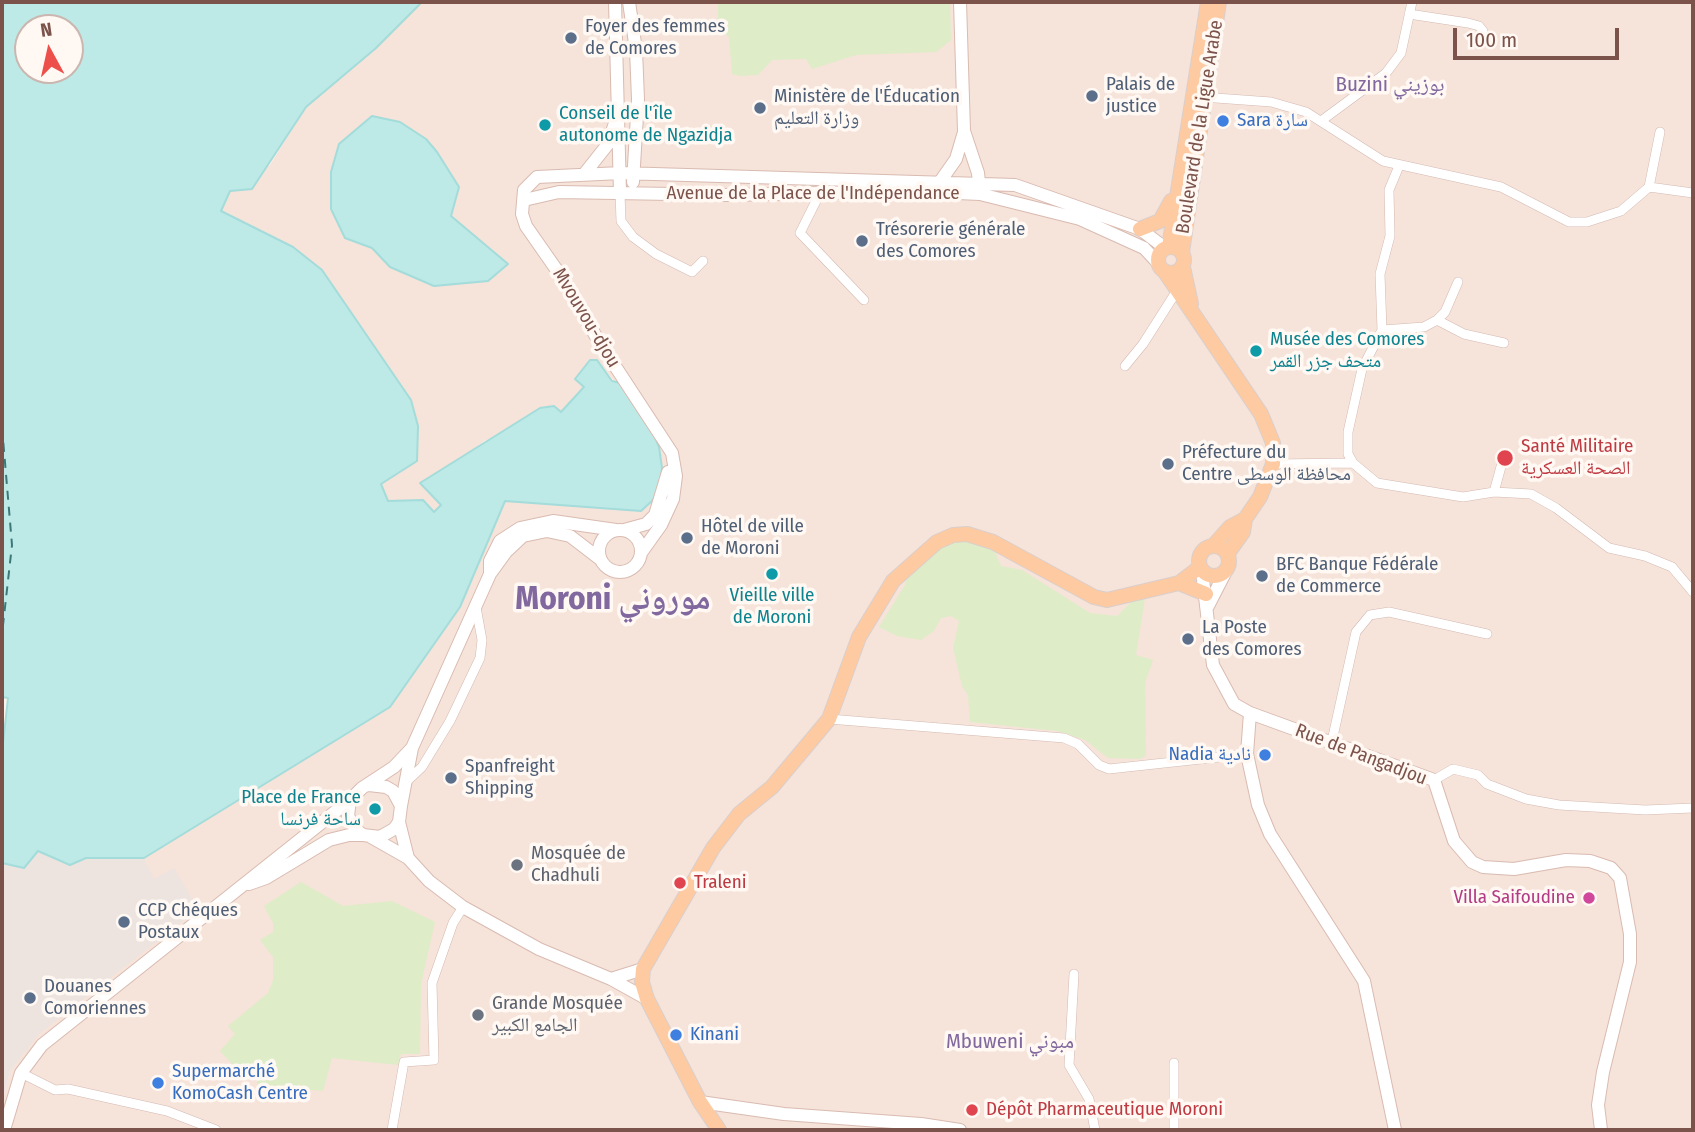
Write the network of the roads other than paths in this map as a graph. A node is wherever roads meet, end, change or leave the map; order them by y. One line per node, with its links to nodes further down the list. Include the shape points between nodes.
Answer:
1 (615, 2): 10 (main road)
2 (629, 2): 16 (main road, via 638,99)
3 (960, 2): 12 (main road)
4 (1208, 2): 9 (main road, Boulevard de la Ligue Arabe)
5 (1219, 2): 9 (main road, Boulevard de la Ligue Arabe)
6 (1412, 2): 7 (street)
7 (1409, 15): 8 (street, via 1468,23); 11 (street, via 1401,53 1385,73)
8 (1483, 31)
9 (1200, 97): 11 (street, via 1279,104); 17 (main road, Boulevard de la Ligue Arabe); 26 (main road, Boulevard de la Ligue Arabe)
10 (619, 102): 15 (main road, via 608,144); 16 (main road)
11 (1321, 121): 14 (street, via 1369,153)
12 (964, 131): 20 (main road, via 956,159); 21 (main road)
13 (1660, 131): 19 (street)
14 (1399, 166): 19 (street, via 1501,187 1577,222 1620,211); 34 (street, via 1389,190 1390,236 1380,274)
15 (585, 173): 16 (main road); 24 (main road, via 537,177 527,185)
16 (627, 174): 18 (main road, Avenue de la Place de l'Indépendance); 22 (main road)
17 (1179, 176): 25 (main road, via 1165,216); 26 (main road, Boulevard de la Ligue Arabe)
18 (823, 187): 20 (main road, Avenue de la Place de l'Indépendance); 22 (main road, Avenue de la Place de l'Indépendance); 31 (street, via 800,233)
19 (1649, 187): 23 (street)
20 (936, 188): 21 (main road, Avenue de la Place de l'Indépendance)
21 (980, 188): 25 (main road, Avenue de la Place de l'Indépendance, via 1028,188); 28 (main road, Avenue de la Place de l'Indépendance, via 1080,219 1144,248)
22 (626, 193): 24 (main road, via 551,192); 27 (street, via 621,221 633,237 692,272)
23 (1693, 193)
24 (524, 200): 37 (main road, Mvouvou-djou, via 526,226)
25 (1140, 229): 26 (main road, Avenue de la Place de l'Indépendance)
26 (1174, 253): 28 (main road, via 1159,256); 28 (main road, via 1177,272); 32 (main road)
27 (703, 261)
28 (1162, 267): 30 (main road)
29 (1458, 282): 33 (street)
30 (1178, 289): 32 (main road); 36 (street)
31 (864, 300)
32 (1192, 309): 40 (main road, via 1268,427)
33 (1437, 320): 34 (street, via 1424,327); 35 (street, via 1464,334)
34 (1382, 330): 38 (street, via 1362,369 1350,421 1348,454)
35 (1504, 343)
36 (1125, 366)
37 (658, 435): 43 (main road, Mvouvou-djou, via 668,473 660,506 646,524); 45 (main road, Mvouvou-djou, via 672,453 675,488 661,525)
38 (1353, 463): 40 (street); 41 (street, via 1377,483 1463,497)
39 (1502, 463): 41 (street)
40 (1273, 464): 42 (main road)
41 (1494, 492): 52 (street, via 1531,494 1609,548 1672,567)
42 (1245, 519): 44 (main road, via 1230,527); 46 (main road, via 1243,532)
43 (620, 530): 45 (main road, via 639,541); 47 (main road, via 601,540); 50 (main road, via 553,521 520,528 494,550)
44 (1214, 545): 46 (main road); 48 (main road, via 1200,554)
45 (641, 553): 47 (main road, via 635,566 623,572 609,569)
46 (1228, 553): 49 (main road)
47 (600, 559): 50 (main road, via 560,531 538,530 514,544)
48 (1201, 569): 49 (main road, via 1217,576); 51 (main road); 53 (main road)
49 (1227, 569): 53 (main road)
50 (490, 574): 54 (main road)
51 (1179, 583): 53 (main road); 57 (main road, via 1120,598 1094,597 993,542 953,535 908,565 879,602 859,637)
52 (1693, 592)
53 (1207, 600): 56 (main road, via 1213,665 1234,704)
54 (476, 607): 59 (main road); 62 (street, via 480,658 450,721 422,767)
55 (1487, 634): 58 (street, via 1389,612 1370,615 1356,632)
56 (1251, 713): 58 (main road, Rue de Pangadjou); 60 (main road)
57 (830, 719): 60 (street, via 1064,738 1109,769); 72 (main road, via 713,848)
58 (1332, 741): 61 (main road, Rue de Pangadjou)
59 (412, 748): 62 (main road); 63 (main road)
60 (1247, 754): 86 (main road, via 1258,805 1270,834 1364,981)
61 (1434, 780): 66 (street, via 1453,769 1478,775 1487,784 1526,799 1559,805); 87 (main road, Rue de Pangadjou, via 1454,841 1472,862 1514,869 1590,860 1611,868 1620,878 1630,962 1603,1072 1598,1105)
62 (404, 783): 65 (main road)
63 (369, 785): 64 (main road); 65 (main road, via 386,786)
64 (350, 800): 68 (main road, via 351,824); 70 (main road)
65 (401, 806): 67 (main road)
66 (1693, 808)
67 (399, 822): 68 (main road, via 388,834); 69 (main road)
68 (367, 836): 69 (main road); 70 (main road, via 329,840 266,878)
69 (408, 858): 71 (main road)
70 (242, 886): 77 (main road, via 42,1045)
71 (463, 907): 74 (main road, via 540,949); 81 (street, via 432,983 435,1060 404,1062)
72 (643, 969): 74 (main road); 75 (main road)
73 (1074, 974): 84 (street, via 1069,1065 1089,1098)
74 (611, 979): 75 (main road)
75 (648, 999): 78 (main road)
76 (1174, 1063): 85 (street)
77 (21, 1073): 79 (main road); 80 (street, via 55,1090 167,1111)
78 (700, 1102): 82 (main road); 83 (main road)
79 (4, 1130)
80 (216, 1130)
81 (393, 1130)
82 (719, 1130)
83 (960, 1130)
84 (1095, 1130)
85 (1174, 1130)
86 (1395, 1130)
87 (1601, 1130)

